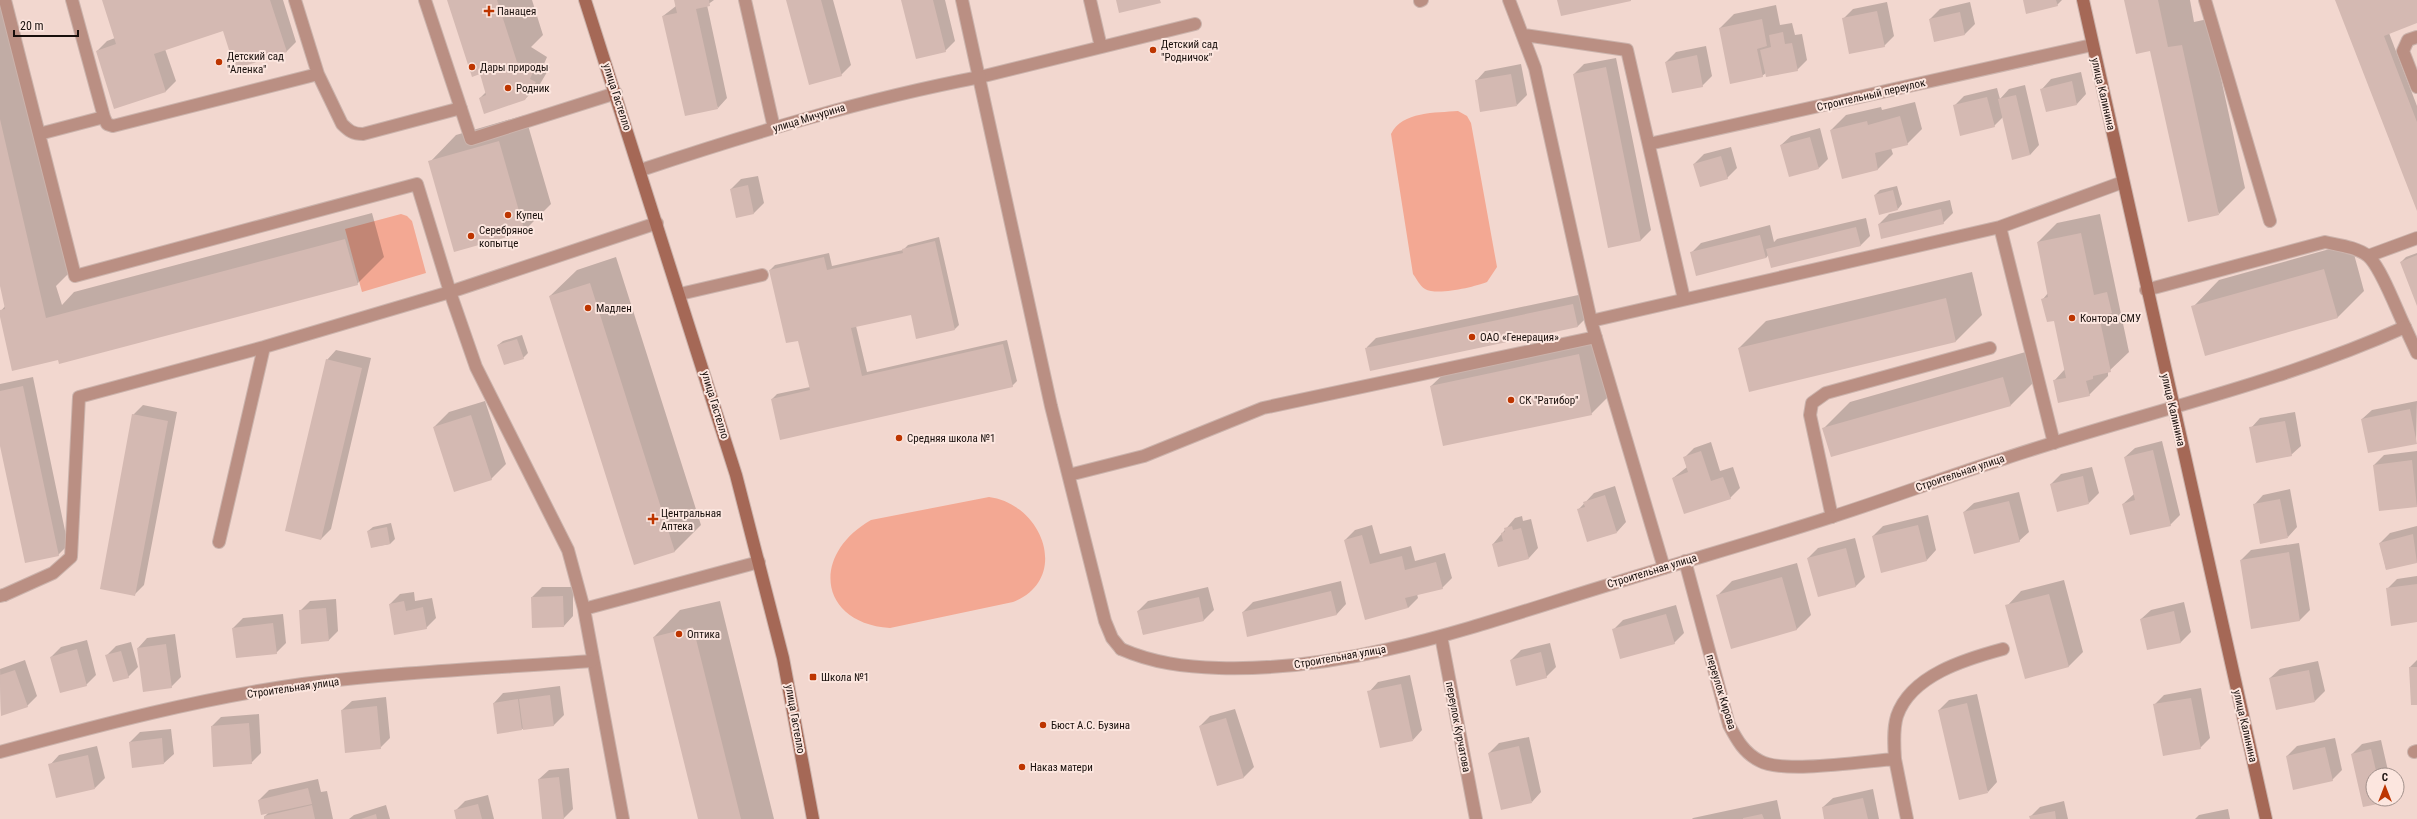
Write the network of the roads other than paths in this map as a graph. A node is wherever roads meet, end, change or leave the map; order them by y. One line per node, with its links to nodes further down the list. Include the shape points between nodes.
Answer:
1 (5, 0): 24 (street)
2 (72, 0): 22 (street)
3 (295, 0): 17 (street)
4 (425, 0): 21 (street)
5 (585, 0): 20 (main road, улица Гастелло)
6 (744, 0): 23 (street)
7 (962, 0): 18 (street)
8 (1090, 0): 16 (street)
9 (1509, 0): 13 (street)
10 (2083, 0): 15 (main road, улица Калинина)
11 (2205, 0): 28 (street)
12 (1194, 24): 16 (street, улица Мичурина)
13 (1524, 35): 25 (street, via 1627,50); 38 (street, via 1535,68)
14 (2417, 37): 19 (street, via 2408,40 2403,51)
15 (2092, 45): 25 (street, Строительный переулок); 27 (main road, улица Калинина)
16 (1101, 47): 18 (street, улица Мичурина)
17 (318, 74): 21 (street, via 342,124 354,134 363,134); 22 (street, via 113,126 107,124)
18 (980, 77): 23 (street, улица Мичурина, via 899,93); 46 (street)
19 (2417, 87)
20 (616, 93): 21 (street, via 471,139); 26 (main road, улица Гастелло)
21 (461, 108)
22 (104, 117): 24 (street)
23 (774, 128): 26 (street, улица Мичурина)
24 (39, 134): 35 (street, via 75,276 417,184)
25 (1649, 144): 37 (street)
26 (641, 170): 29 (main road, улица Гастелло)
27 (2123, 182): 30 (street); 34 (main road, улица Калинина)
28 (2270, 221)
29 (657, 223): 35 (street); 36 (main road, улица Гастелло)
30 (2000, 226): 37 (street); 45 (street)
31 (2417, 238): 32 (street)
32 (2368, 256): 34 (street, via 2345,246 2325,242); 39 (street, via 2379,272)
33 (762, 275): 36 (street)
34 (2146, 290): 44 (main road, улица Калинина)
35 (450, 292): 41 (street); 53 (street, via 476,367 568,550)
36 (680, 294): 50 (main road, улица Гастелло, via 736,475)
37 (1684, 299): 38 (street)
38 (1591, 321): 40 (street)
39 (2405, 327): 43 (street); 44 (street, Строительная улица, via 2328,360)
40 (1596, 337): 46 (street, via 1263,408 1144,456); 51 (street)
41 (264, 347): 48 (street); 52 (street, via 79,397 71,557 53,573)
42 (1990, 348): 47 (street, via 1826,394 1812,403 1810,415)
43 (2417, 353)
44 (2173, 408): 45 (street, Строительная улица); 63 (main road, улица Калинина)
45 (2054, 443): 47 (street, Строительная улица)
46 (1068, 475): 54 (street, Строительная улица, via 1105,621 1112,638 1121,649 1143,659 1187,667 1252,669 1362,656)
47 (1832, 517): 49 (street, Строительная улица)
48 (219, 542)
49 (1685, 561): 51 (street, Строительная улица); 58 (street, переулок Кирова, via 1729,725 1740,746 1761,762 1783,767)
50 (759, 562): 53 (street); 60 (main road, улица Гастелло, via 784,658)
51 (1664, 568): 54 (street, Строительная улица)
52 (2, 596)
53 (584, 609): 56 (street)
54 (1441, 636): 61 (street, переулок Курчатова)
55 (2003, 649): 58 (street, via 1928,679 1910,694 1897,716 1894,736)
56 (592, 661): 57 (street, Строительная улица, via 304,684 197,703); 59 (street)
57 (0, 752)
58 (1895, 759): 62 (street)
59 (622, 819)
60 (813, 819)
61 (1476, 819)
62 (1907, 819)
63 (2266, 819)

